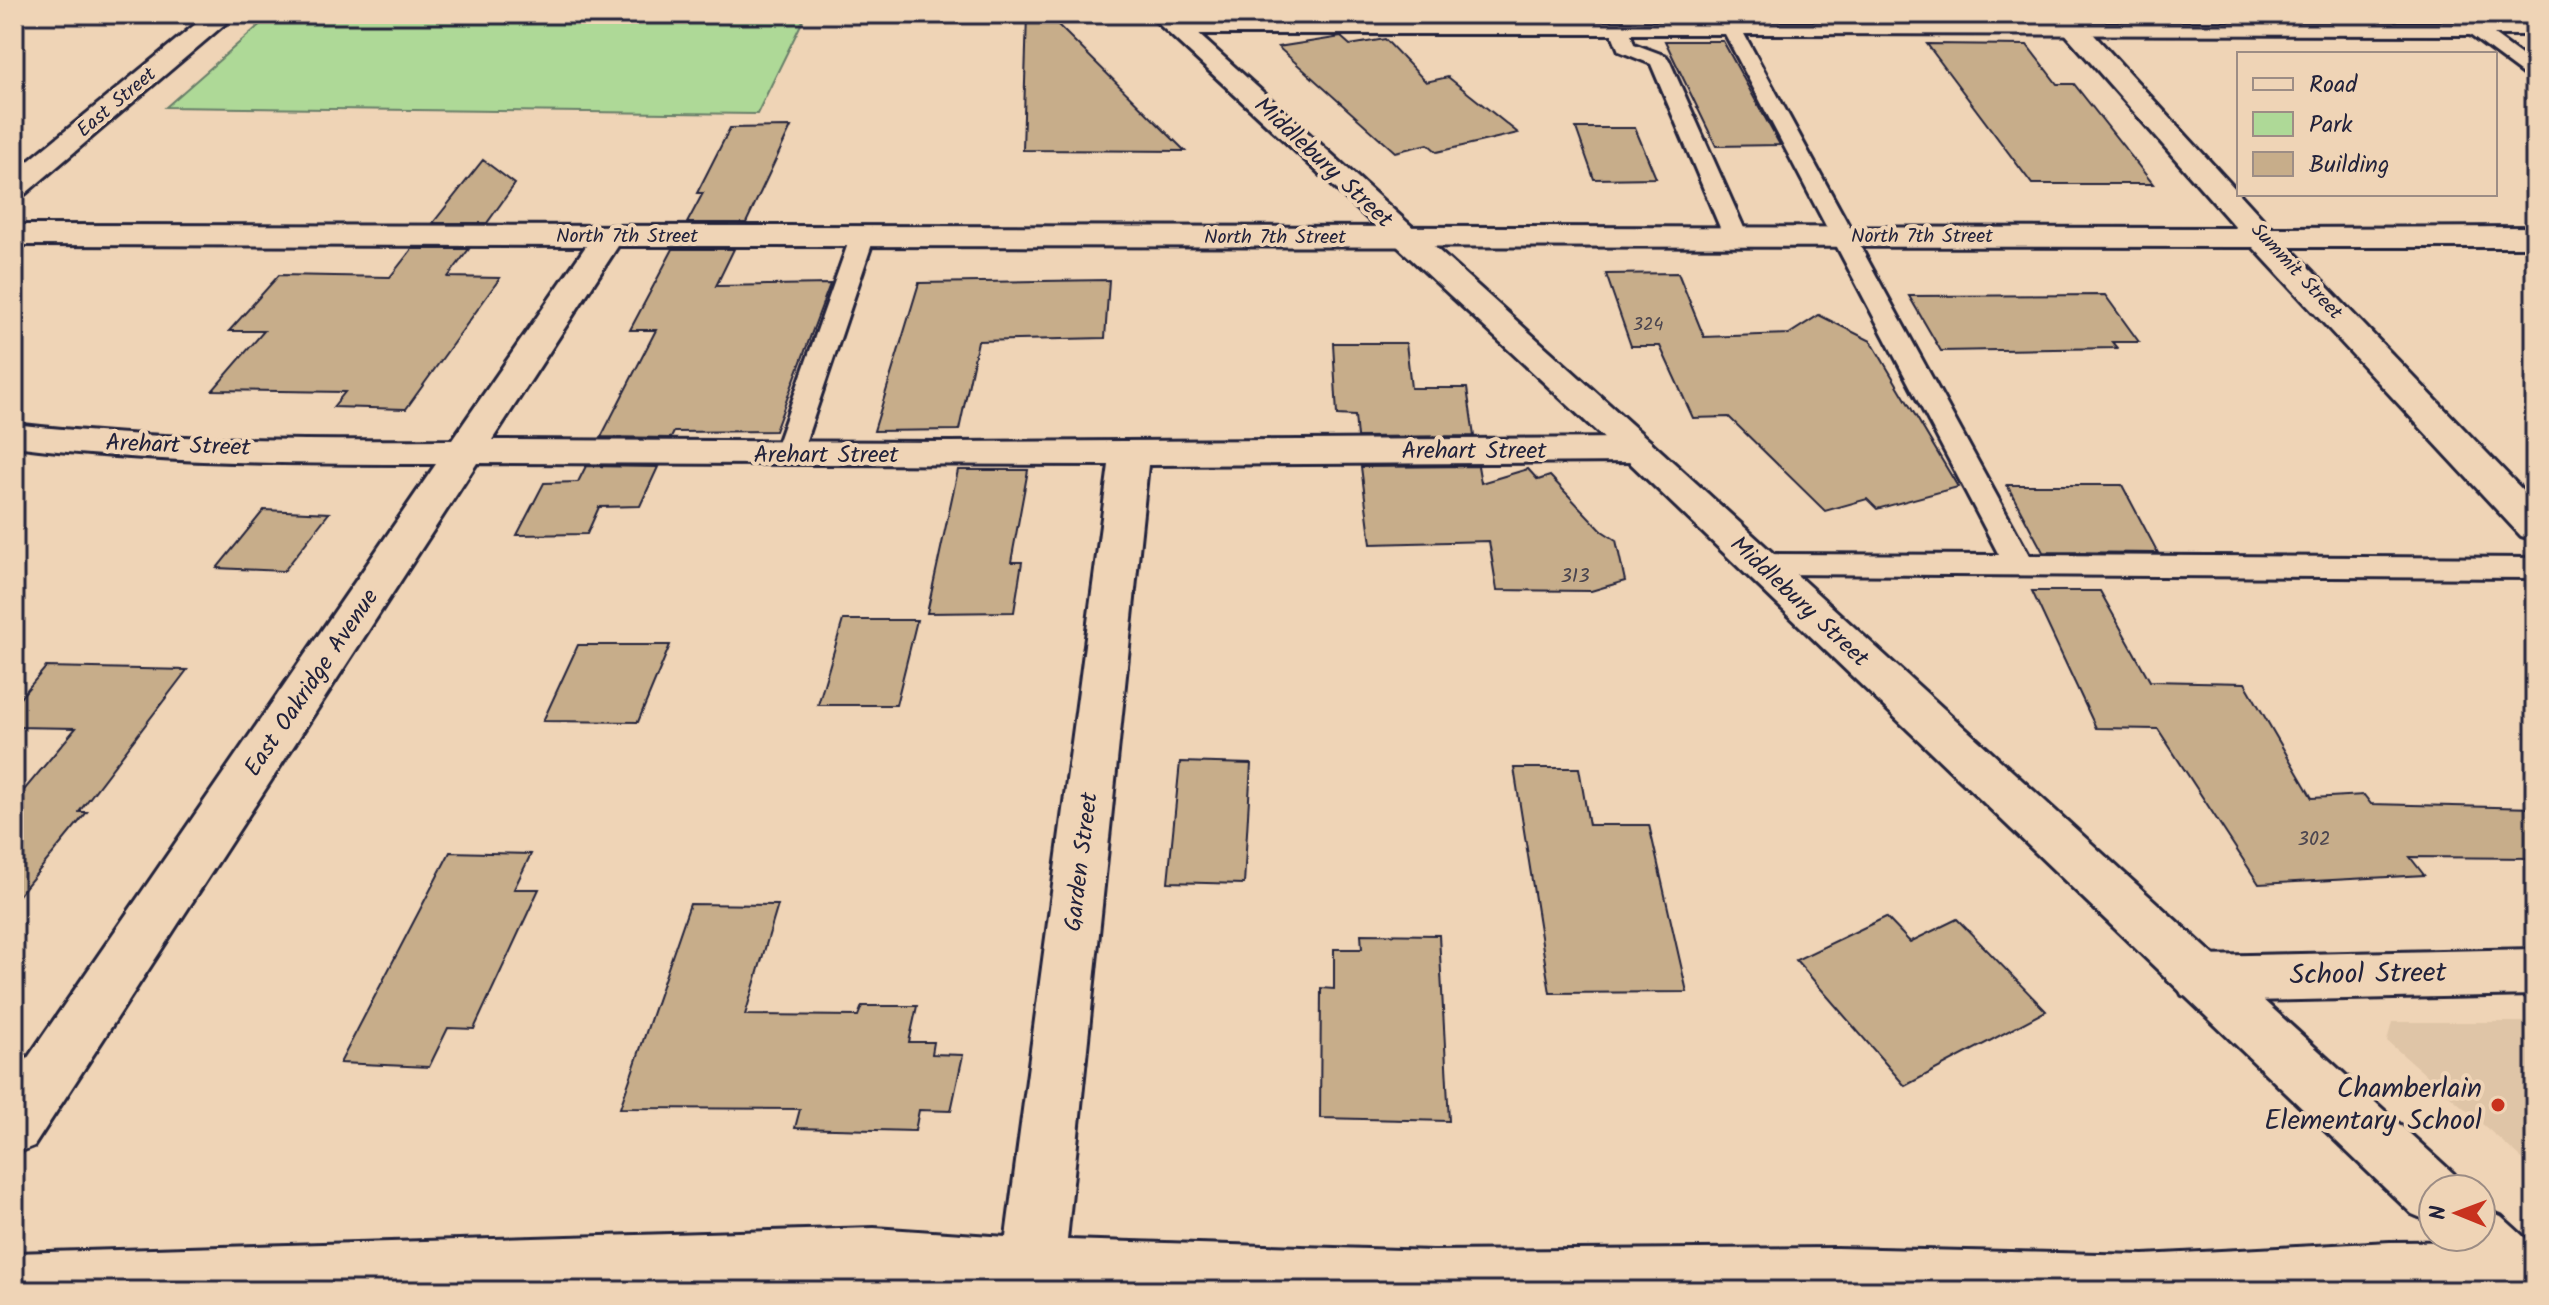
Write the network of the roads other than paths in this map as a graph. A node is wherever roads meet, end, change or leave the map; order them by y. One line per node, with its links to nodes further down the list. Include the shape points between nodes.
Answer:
1 (2455, 14): 7 (lane)
2 (220, 17): 10 (street, East Street)
3 (1169, 21): 6 (lane); 18 (street, Middlebury Street)
4 (1728, 22): 5 (lane); 6 (lane); 14 (lane)
5 (2069, 22): 7 (lane); 12 (street, Summit Street)
6 (1620, 29): 13 (lane, via 1626,47 1659,60)
7 (2475, 29): 8 (lane); 9 (lane)
8 (2535, 29)
9 (2535, 74)
10 (14, 188)
11 (14, 235): 16 (street, North 7th Street)
12 (2261, 236): 14 (street, North 7th Street); 15 (street, North 7th Street); 24 (street, Summit Street)
13 (1736, 237): 14 (street, North 7th Street); 18 (street, North 7th Street)
14 (1841, 237): 26 (lane)
15 (2535, 237)
16 (607, 238): 17 (street, North 7th Street); 21 (street, East Oakridge Avenue)
17 (862, 238): 18 (street, North 7th Street); 23 (lane)
18 (1405, 238): 20 (street, Middlebury Street)
19 (14, 435): 21 (street, Arehart Street, via 226,449)
20 (1638, 450): 22 (street, Arehart Street); 25 (street, Middlebury Street)
21 (467, 452): 23 (street, Arehart Street); 30 (street, East Oakridge Avenue)
22 (1130, 453): 23 (street, Arehart Street); 33 (street, Garden Street)
23 (787, 455)
24 (2535, 527)
25 (1759, 564): 26 (lane); 29 (street, Middlebury Street)
26 (2019, 564): 27 (lane)
27 (2535, 568)
28 (2535, 972): 29 (street, School Street)
29 (2201, 979): 31 (street, Middlebury Street)
30 (14, 1127)
31 (2417, 1179)
32 (2511, 1266): 36 (street)
33 (1033, 1270): 34 (street, via 874,1258); 35 (street)
34 (14, 1284)
35 (1434, 1286): 36 (street, via 1836,1279)
36 (2145, 1289)

